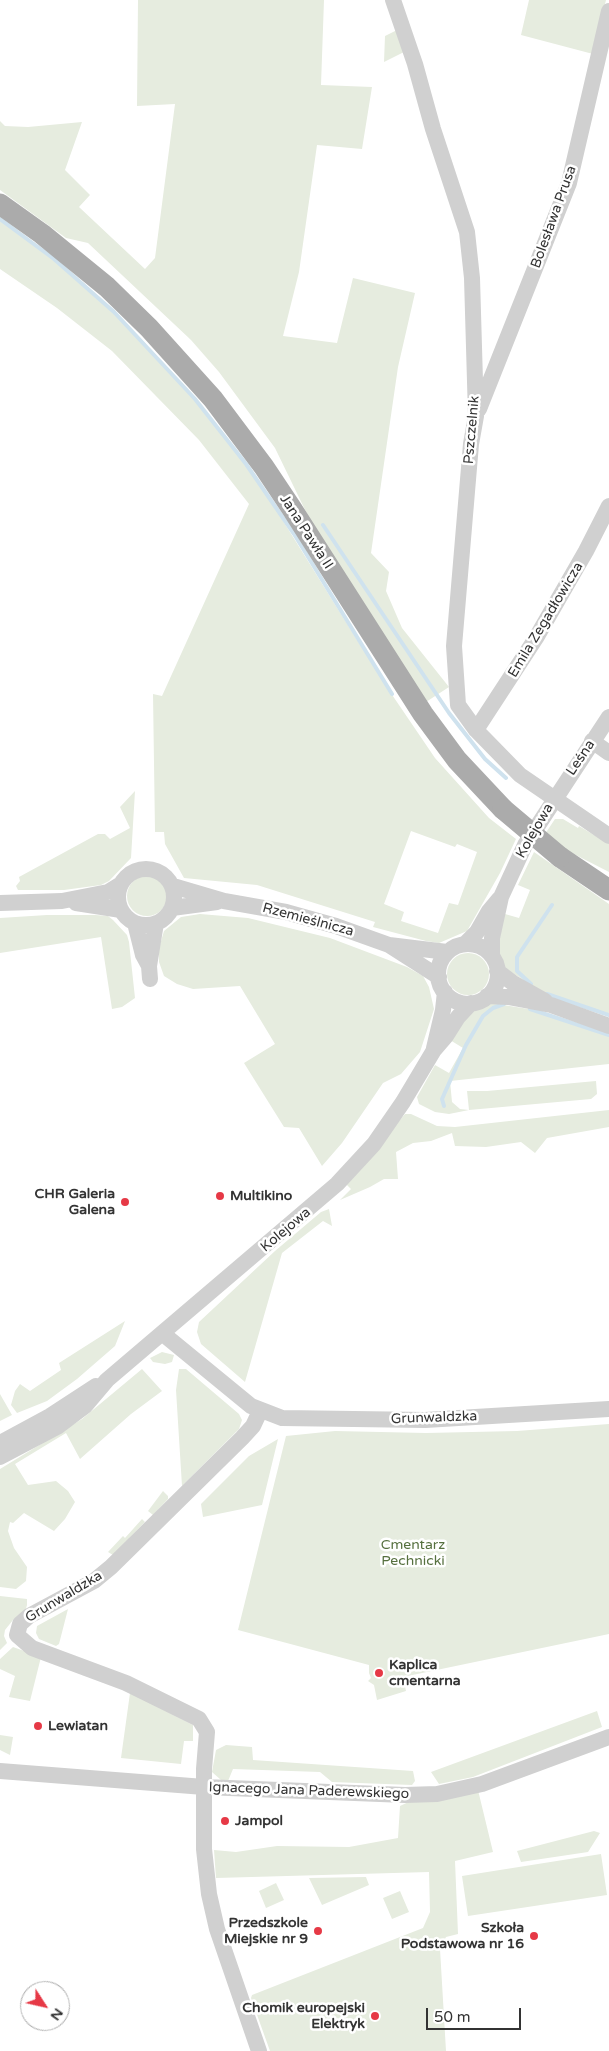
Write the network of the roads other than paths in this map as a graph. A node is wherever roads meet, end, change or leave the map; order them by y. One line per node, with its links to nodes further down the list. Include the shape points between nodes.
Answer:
1 (393, 0): 4 (street, Pszczelnik, via 467,232 472,278)
2 (609, 11): 4 (street, Bolesława Prusa, via 569,183)
3 (0, 204): 12 (main road, Jana Pawła II, bridge, via 107,287 155,334 213,399 292,509 423,714 457,760 503,809 560,857)
4 (476, 416): 7 (street, Pszczelnik, via 454,646 458,704)
5 (609, 506): 7 (street, Emila Zegadłowicza, via 536,638)
6 (609, 717): 8 (street, Leśna)
7 (476, 730): 10 (street, Pszczelnik, via 520,776)
8 (592, 741): 9 (street); 10 (street, Leśna)
9 (609, 753)
10 (554, 798): 11 (street, Kolejowa); 16 (street, Kolejowa, via 526,845)
11 (609, 836)
12 (600, 880): 15 (main road, Jana Pawła II)
13 (121, 884): 14 (street, via 136,870 146,868 156,870); 17 (street, via 108,892); 21 (street, via 118,897)
14 (173, 886): 18 (street, Rzemieślnicza); 20 (street)
15 (609, 890)
16 (501, 897): 24 (street, Kolejowa); 27 (street, Kolejowa, via 492,938)
17 (62, 901): 19 (street); 21 (street)
18 (224, 901): 20 (street, Rzemieślnicza); 25 (street, Rzemieślnicza, via 286,912)
19 (0, 903)
20 (172, 908): 23 (street, via 165,918)
21 (121, 910): 22 (street)
22 (135, 923): 23 (street); 23 (street, via 150,972)
23 (156, 923)
24 (465, 944): 26 (street); 27 (street, via 484,949)
25 (389, 945): 26 (street, Rzemieślnicza); 28 (street, Rzemieślnicza)
26 (447, 952): 28 (street, via 441,960)
27 (494, 963): 29 (street, via 496,984); 31 (street, via 513,983)
28 (442, 984): 30 (street, via 456,1001); 33 (street, Kolejowa, via 443,1010)
29 (488, 996): 30 (street); 31 (street)
30 (471, 1003): 33 (street, Kolejowa)
31 (551, 1005): 32 (street)
32 (609, 1026)
33 (434, 1050): 34 (street, Kolejowa, via 374,1144 337,1184)
34 (162, 1333): 36 (street, Grunwaldzka); 37 (street, Kolejowa, via 107,1380 85,1406 57,1427)
35 (609, 1409): 36 (street, Grunwaldzka, via 407,1420 292,1420)
36 (260, 1411): 40 (street, Grunwaldzka, via 242,1438 111,1568 29,1616 20,1624 17,1635 32,1648 126,1683 198,1719 207,1732)
37 (0, 1454)
38 (609, 1737): 40 (street, Ignacego Jana Paderewskiego, via 482,1784 446,1793 405,1795)
39 (0, 1771): 40 (street, Ignacego Jana Paderewskiego)
40 (204, 1787): 41 (street, via 204,1850 209,1894 217,1928)
41 (259, 2051)

